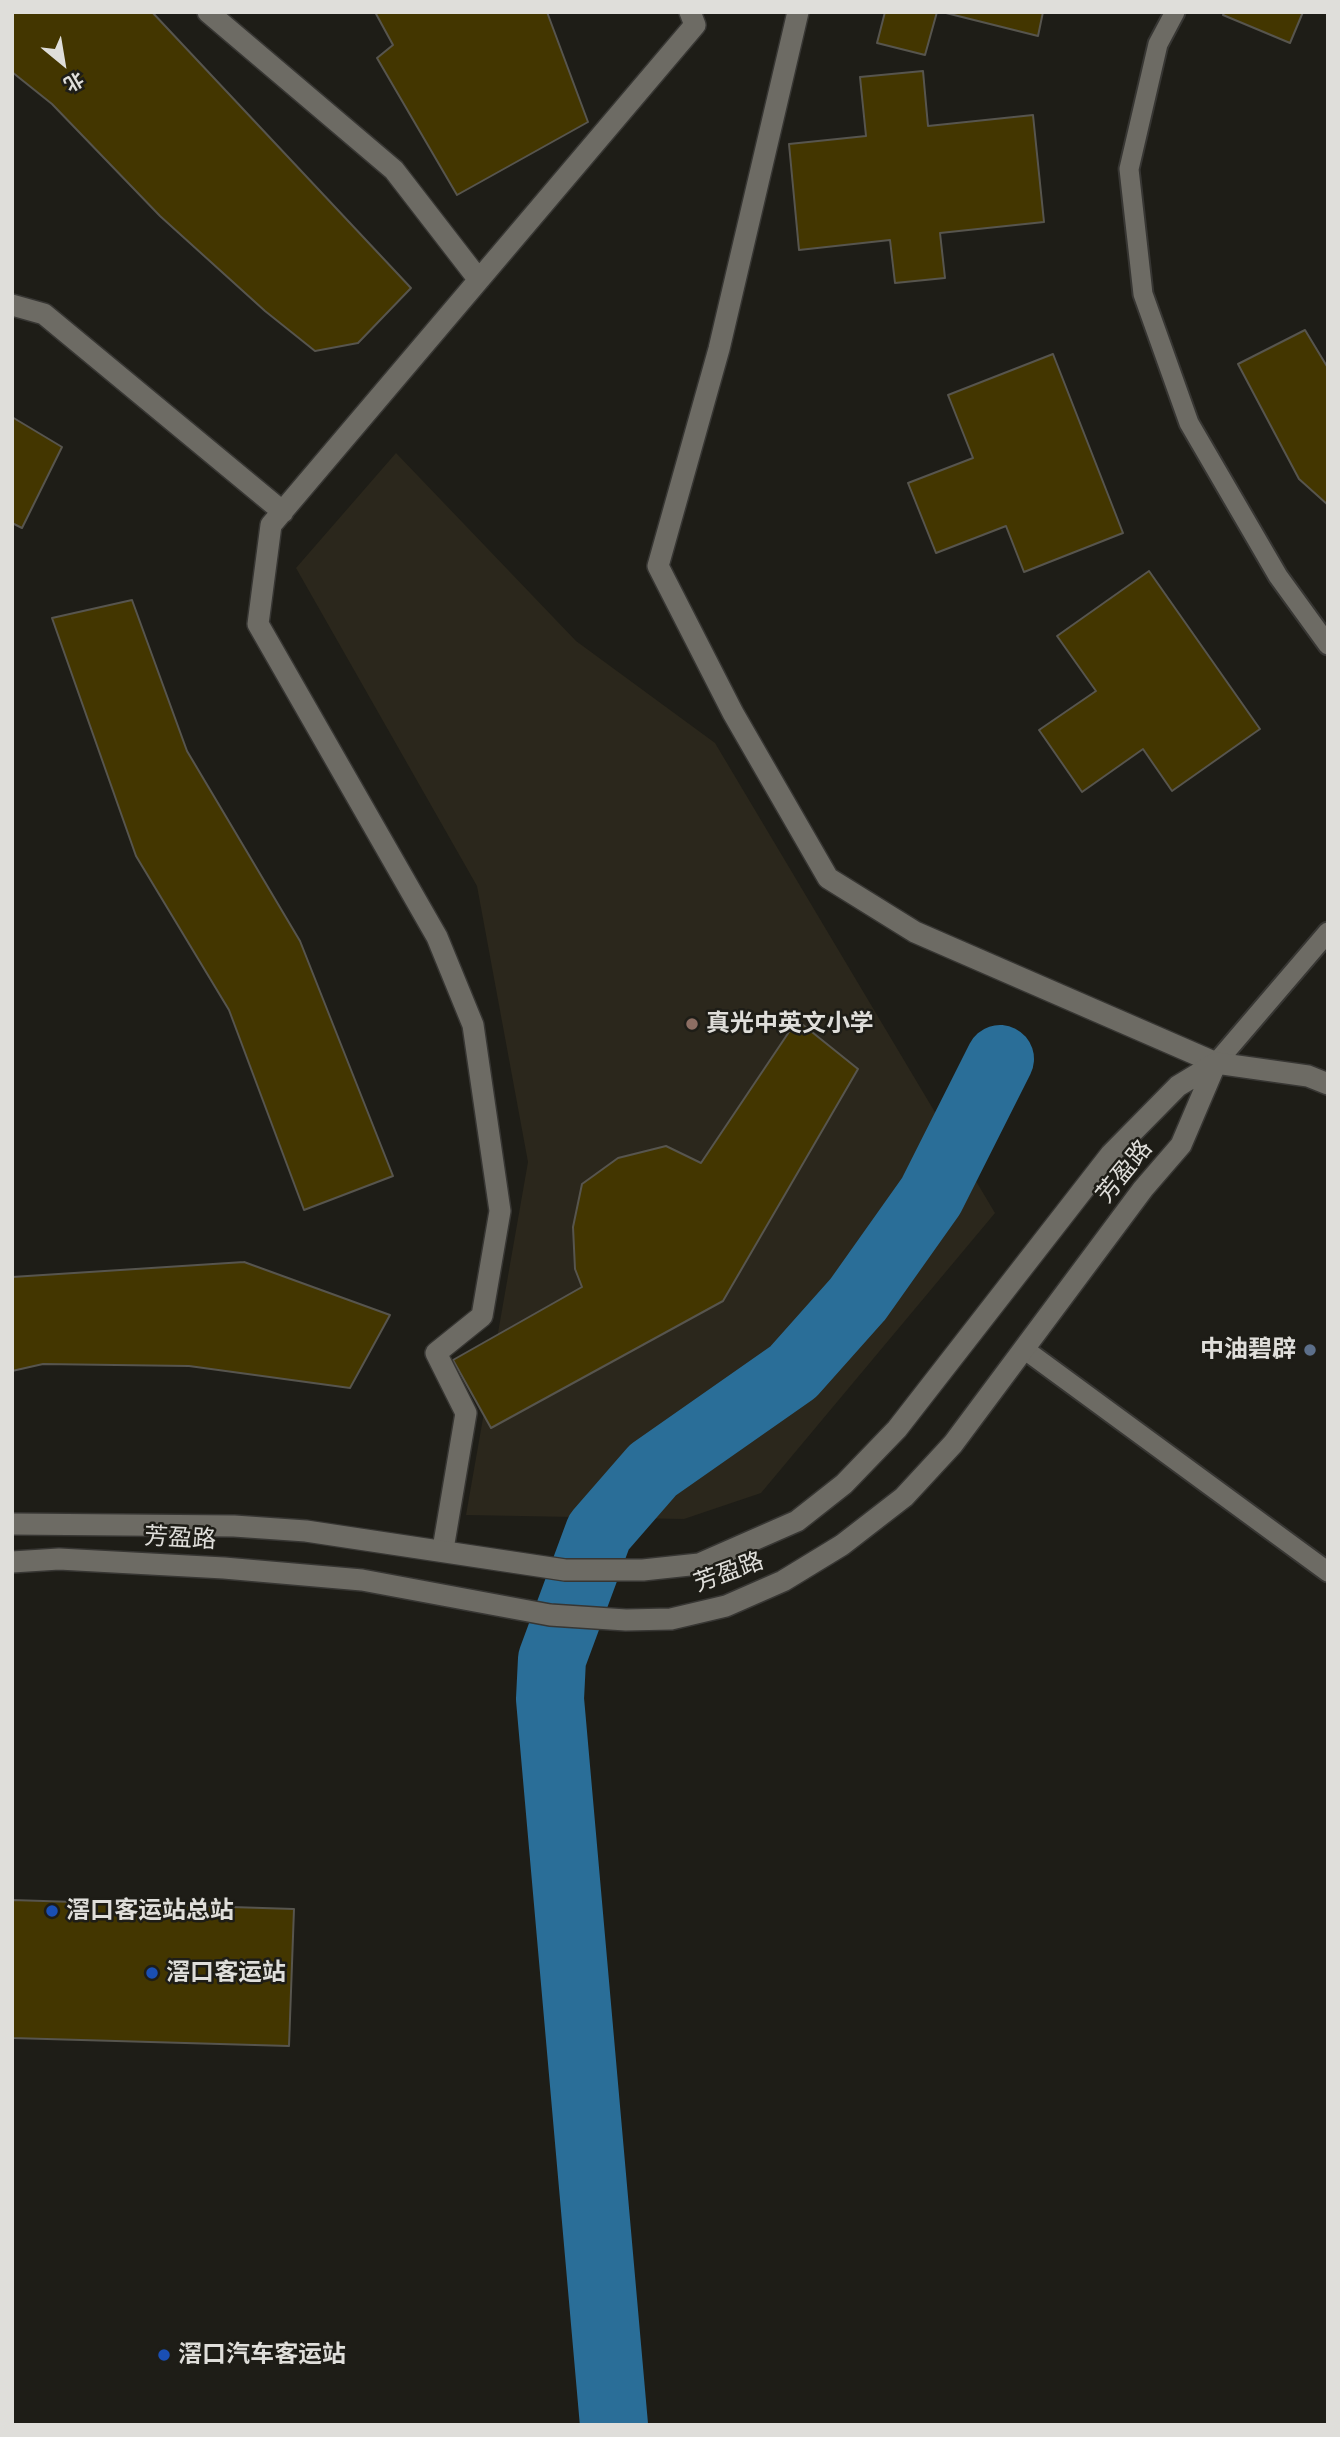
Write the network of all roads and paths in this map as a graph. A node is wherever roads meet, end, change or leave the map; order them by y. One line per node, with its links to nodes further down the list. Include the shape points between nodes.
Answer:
1 (208, 12): 5 (street, via 394,170)
2 (690, 12): 5 (street, via 695,25)
3 (798, 12): 10 (street, via 719,349 658,566 733,713 828,878 915,932)
4 (1175, 12): 8 (lane, via 1158,44 1129,169 1143,293 1189,423 1278,576)
5 (479, 280): 7 (street)
6 (12, 305): 7 (street, via 44,314)
7 (283, 512): 14 (street, via 271,525 258,624 437,937 473,1025 500,1211 482,1316 436,1353 466,1413)
8 (1328, 645)
9 (1328, 932): 10 (lane)
10 (1216, 1063): 11 (street, via 1308,1076); 12 (street, 芳盈路, via 1181,1145); 14 (street, 芳盈路, via 1178,1086 1111,1154 897,1429 844,1484 797,1521 699,1564 643,1570 565,1570)
11 (1328, 1084)
12 (1024, 1349): 15 (street, 芳盈路, via 953,1444 904,1497 842,1545 783,1581 726,1606 671,1619 550,1615 362,1580 238,1569 59,1559); 16 (lane)
13 (12, 1524): 14 (street, 芳盈路, via 246,1527)
14 (443, 1549)
15 (12, 1562)
16 (1328, 1572)

